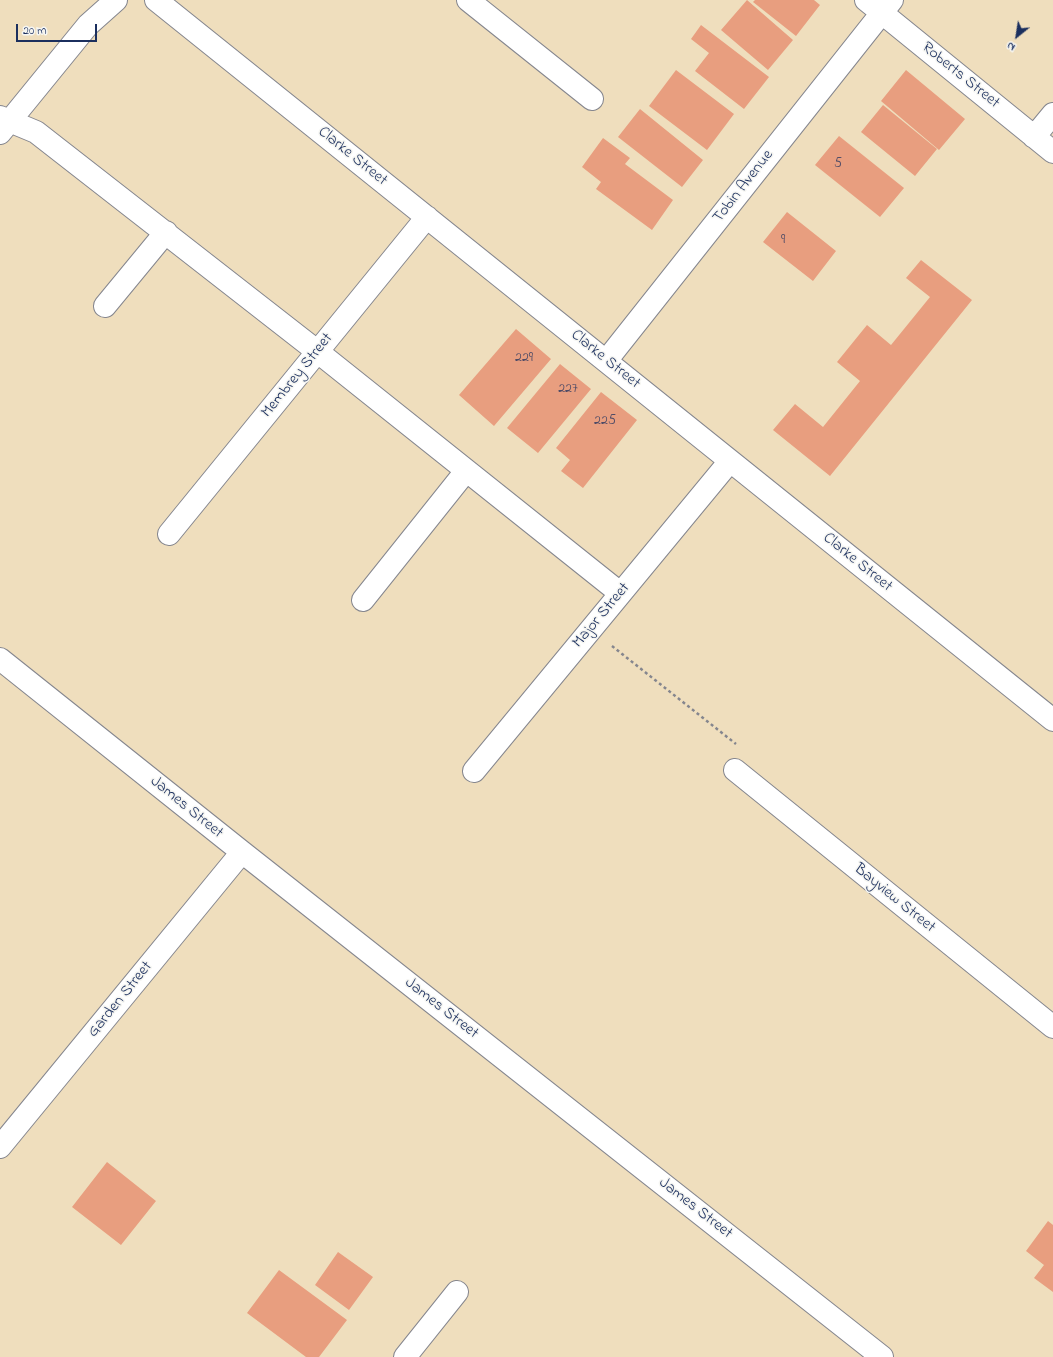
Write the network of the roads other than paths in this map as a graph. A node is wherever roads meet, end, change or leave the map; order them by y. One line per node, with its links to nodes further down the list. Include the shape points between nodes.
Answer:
1 (100, 0): 6 (street)
2 (116, 0): 6 (street)
3 (156, 0): 12 (street, Clarke Street)
4 (468, 0): 7 (street)
5 (880, 4): 10 (street, Roberts Street); 16 (street, Tobin Avenue)
6 (88, 25): 9 (street)
7 (592, 98)
8 (1053, 114): 10 (street)
9 (3, 123): 13 (street, via 36,132)
10 (1034, 137): 11 (street, Roberts Street)
11 (1053, 152)
12 (427, 218): 15 (street, Membrey Street); 16 (street, Clarke Street)
13 (166, 232): 14 (street); 15 (street)
14 (105, 306)
15 (318, 352): 18 (street); 19 (street, Membrey Street)
16 (606, 361): 17 (street, Clarke Street)
17 (730, 461): 20 (street, Major Street); 23 (street, Clarke Street)
18 (466, 471): 20 (street); 21 (street)
19 (169, 534)
20 (620, 593): 25 (street, Major Street)
21 (362, 600)
22 (0, 659): 26 (street, James Street)
23 (1053, 720)
24 (735, 770): 27 (street, Bayview Street)
25 (474, 771)
26 (242, 852): 28 (street, Garden Street); 31 (street, James Street)
27 (1053, 1027)
28 (0, 1147)
29 (457, 1292): 30 (street)
30 (405, 1357)
31 (882, 1357)

